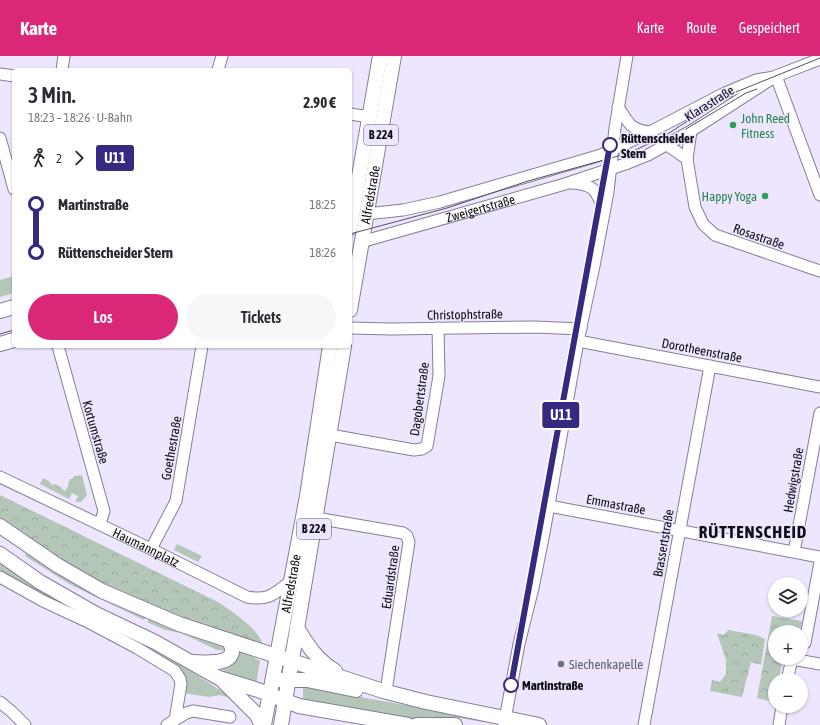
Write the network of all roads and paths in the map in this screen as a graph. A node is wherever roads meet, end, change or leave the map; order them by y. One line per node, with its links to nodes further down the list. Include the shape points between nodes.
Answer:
1 (64, 56): 7 (street)
2 (222, 56): 8 (street)
3 (380, 56): 14 (main road, Alfredstraße / B 224)
4 (394, 56): 27 (main road, Alfredstraße / B 224)
5 (627, 56): 12 (street)
6 (820, 59): 11 (street, Klarastraße)
7 (62, 68)
8 (219, 68)
9 (0, 74): 10 (street)
10 (12, 76)
11 (776, 76): 15 (street, Klarastraße); 16 (street, Klarastraße, via 756,80 725,93); 22 (street, via 806,156)
12 (618, 107): 16 (street, via 630,125 637,130); 19 (street)
13 (352, 114): 14 (street)
14 (370, 117): 27 (main road, Alfredstraße / B 224)
15 (691, 131): 18 (street, Klarastraße); 20 (street)
16 (650, 132): 19 (street, Klarastraße)
17 (0, 138): 23 (street)
18 (667, 145): 20 (street); 21 (street, Klarastraße)
19 (612, 151): 21 (street); 27 (street, Zweigertstraße, via 440,202)
20 (687, 159): 29 (street, Rosastraße, via 697,215 715,235)
21 (611, 168): 24 (street, Zweigertstraße); 26 (street)
22 (816, 174): 25 (street)
23 (12, 182)
24 (565, 184): 26 (street, via 586,184 591,187); 28 (street, Zweigertstraße)
25 (820, 195)
26 (604, 210): 35 (street)
27 (355, 219): 28 (main road, Alfredstraße / B 224)
28 (356, 244): 30 (main road, Alfredstraße / B 224)
29 (820, 271)
30 (352, 288)
31 (12, 308): 32 (main road)
32 (0, 311)
33 (352, 328): 34 (street, Christophstraße)
34 (438, 328): 35 (street, Christophstraße); 46 (street, Dagobertstraße, via 439,376 427,446 414,450)
35 (581, 328): 37 (street)
36 (12, 341): 38 (main road)
37 (578, 341): 43 (street, Dorotheenstraße); 48 (street)
38 (0, 344)
39 (59, 348): 50 (street, Kortumstraße, via 104,511)
40 (202, 348): 53 (street, Goethestraße, via 176,501)
41 (330, 348): 59 (main road, Alfredstraße / B 224)
42 (344, 348): 46 (main road, Alfredstraße / B 224)
43 (710, 366): 44 (street, Dorotheenstraße); 52 (street, Brassertstraße)
44 (820, 387)
45 (820, 413): 54 (street, Hedwigstraße)
46 (330, 435): 49 (main road, Alfredstraße / B 224)
47 (0, 476): 50 (street, Haumannplatz)
48 (549, 506): 52 (street, Emmastraße); 78 (street)
49 (316, 518): 61 (main road, Alfredstraße / B 224); 72 (street, Eduardstraße, via 408,536 402,591)
50 (100, 524): 53 (street, Haumannplatz)
51 (0, 526): 62 (main road, via 29,547 102,591 179,624)
52 (679, 530): 54 (street, Emmastraße); 87 (street, Brassertstraße)
53 (151, 549): 59 (street, Haumannplatz, via 246,597 259,599 271,596)
54 (794, 552): 56 (street, Emmastraße)
55 (0, 554): 64 (main road, via 40,582 96,614)
56 (820, 557)
57 (820, 562): 60 (street)
58 (0, 577): 77 (street, via 137,648 175,671 181,684)
59 (291, 581): 63 (main road, Alfredstraße / B 224)
60 (808, 627)
61 (297, 628): 65 (main road, Alfredstraße / B 224); 70 (main road, via 310,650 322,662)
62 (228, 640): 63 (main road); 64 (main road, via 232,653 228,659 220,662)
63 (277, 657): 65 (main road); 71 (main road, Alfredstraße / B 224)
64 (192, 662): 68 (main road)
65 (291, 662): 69 (main road, Alfredstraße / B 224); 70 (main road)
66 (808, 662): 67 (street)
67 (820, 664)
68 (219, 678): 71 (main road); 80 (main road, via 249,706)
69 (288, 679): 71 (main road, via 279,680); 72 (main road, via 372,692); 73 (main road, Alfredstraße / B 224)
70 (349, 679): 72 (main road)
71 (270, 691): 73 (main road); 80 (main road, Alfredstraße / B 224)
72 (384, 691): 78 (main road)
73 (284, 700): 81 (main road, Alfredstraße / B 224); 82 (main road, via 299,706)
74 (0, 702): 79 (street)
75 (781, 713): 88 (street)
76 (230, 717): 77 (street, via 193,711)
77 (171, 722)
78 (505, 722): 86 (main road)
79 (25, 725)
80 (263, 725)
81 (280, 725)
82 (408, 725)
83 (417, 725): 84 (main road)
84 (428, 725): 85 (main road)
85 (455, 725)
86 (539, 725)
87 (644, 725)
88 (779, 725)

